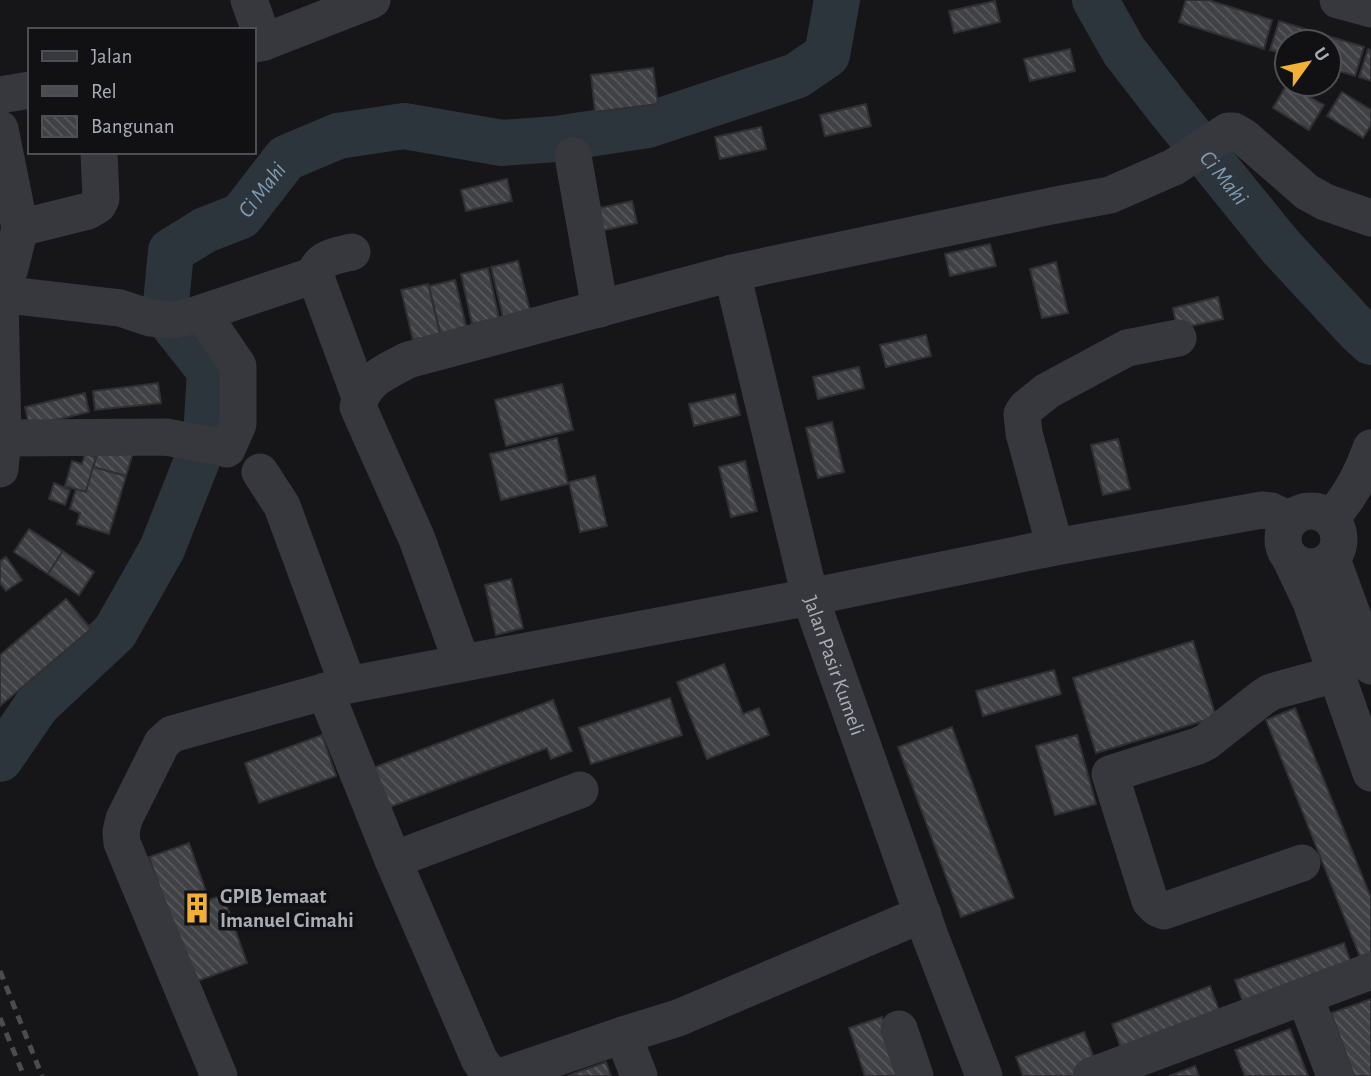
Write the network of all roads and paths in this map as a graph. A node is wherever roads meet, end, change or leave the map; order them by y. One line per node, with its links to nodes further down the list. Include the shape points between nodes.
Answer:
1 (249, 0): 5 (street)
2 (372, 0): 6 (street)
3 (1338, 0): 4 (street)
4 (1371, 9)
5 (256, 28)
6 (259, 43)
7 (28, 90): 8 (street)
8 (0, 95)
9 (0, 129): 12 (street)
10 (99, 154): 14 (street, via 101,199 97,205)
11 (573, 156): 19 (street)
12 (6, 193): 14 (street)
13 (1371, 219): 16 (street, via 1307,192 1244,137 1228,131 1163,173 1110,195)
14 (20, 228): 18 (street)
15 (352, 252): 17 (street, via 324,260)
16 (732, 273): 19 (street); 31 (street)
17 (315, 275): 20 (street); 22 (street)
18 (0, 294): 20 (street, via 120,308 150,318); 24 (street)
19 (600, 309): 22 (street, via 408,360 379,376)
20 (197, 315): 24 (street, via 238,366 238,424 223,448 166,437)
21 (1178, 338): 28 (street, via 1127,348 1047,391 1021,414)
22 (360, 397): 32 (street, via 358,407 417,539)
23 (1371, 448): 26 (street, via 1364,469)
24 (1, 454)
25 (260, 472): 34 (street, via 282,506)
26 (1331, 518): 27 (street, Jalan Pasir Kumeli, via 1318,511 1303,511); 29 (street, via 1339,531 1339,546)
27 (1290, 520): 28 (street, Jalan Pasir Kumeli, via 1262,510); 30 (street, via 1283,532 1283,547)
28 (1055, 547): 31 (street, Jalan Pasir Kumeli)
29 (1332, 559): 30 (street, via 1319,567 1304,567); 33 (street)
30 (1291, 560): 33 (street, via 1311,602)
31 (810, 597): 32 (street); 39 (street, Jalan Pasir Kumeli)
32 (462, 663): 34 (street)
33 (1354, 670): 35 (street); 38 (street, via 1271,692 1206,742 1110,774 1150,901 1157,908 1164,911)
34 (337, 688): 37 (street); 45 (street, via 172,734 162,743 124,819 122,842)
35 (1371, 773)
36 (580, 790): 37 (street)
37 (393, 860): 46 (street, via 479,1059 487,1071)
38 (1302, 863)
39 (922, 914): 43 (street, via 678,1018); 49 (street, Jalan Pasir Kumeli)
40 (1371, 971): 41 (street)
41 (1305, 997): 44 (street); 50 (street)
42 (899, 1029): 48 (street)
43 (623, 1035): 46 (street); 47 (street)
44 (1111, 1072)
45 (219, 1076)
46 (501, 1076)
47 (639, 1076)
48 (915, 1076)
49 (984, 1076)
50 (1335, 1076)

